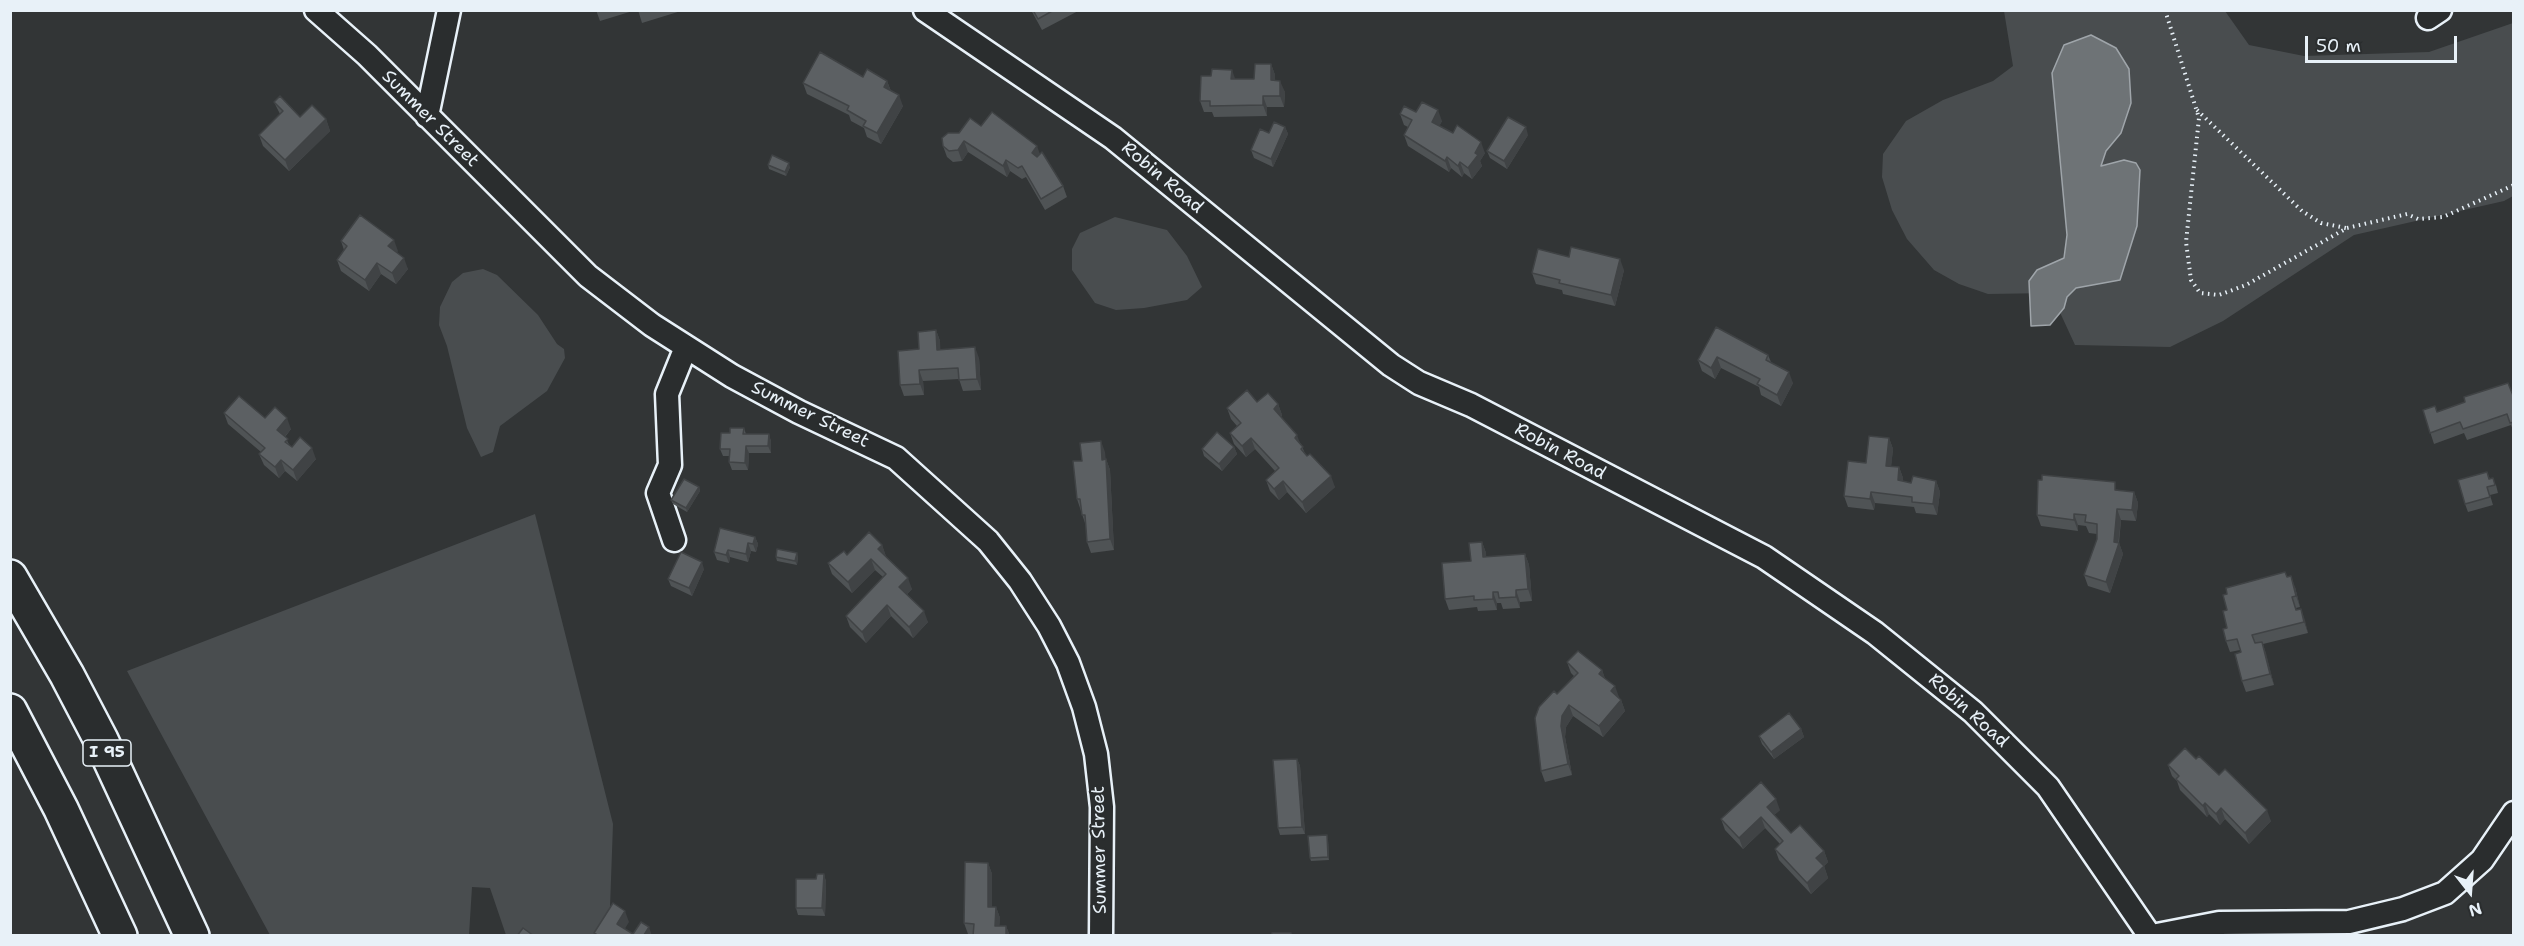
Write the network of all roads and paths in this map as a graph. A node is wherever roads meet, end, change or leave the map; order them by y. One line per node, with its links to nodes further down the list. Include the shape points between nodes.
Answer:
1 (316, 10): 6 (street, Summer Street)
2 (449, 10): 6 (street)
3 (925, 10): 17 (street, Robin Road, via 1113,138 1391,364 1419,382 1471,405 1764,557 1875,633 1973,712 2048,787)
4 (2165, 10): 5 (path)
5 (2196, 109): 8 (path, via 2302,211 2321,223); 8 (path, via 2198,147 2186,242 2191,280 2200,293 2219,295 2247,285)
6 (428, 116): 9 (street, Summer Street, via 588,276)
7 (2514, 185): 8 (path, via 2443,217 2418,219 2407,214)
8 (2346, 228)
9 (686, 347): 10 (street, via 667,394 670,465 658,493); 16 (street, Summer Street, via 799,412 896,458 988,542 1020,581 1068,663 1096,754 1102,807)
10 (674, 540)
11 (10, 577): 15 (highway, I 95, via 101,740)
12 (10, 711): 14 (highway, via 53,792)
13 (2514, 813): 17 (street, via 2482,860 2445,893 2403,909 2349,922 2219,923)
14 (120, 936)
15 (192, 936)
16 (1101, 936)
17 (2151, 936)

